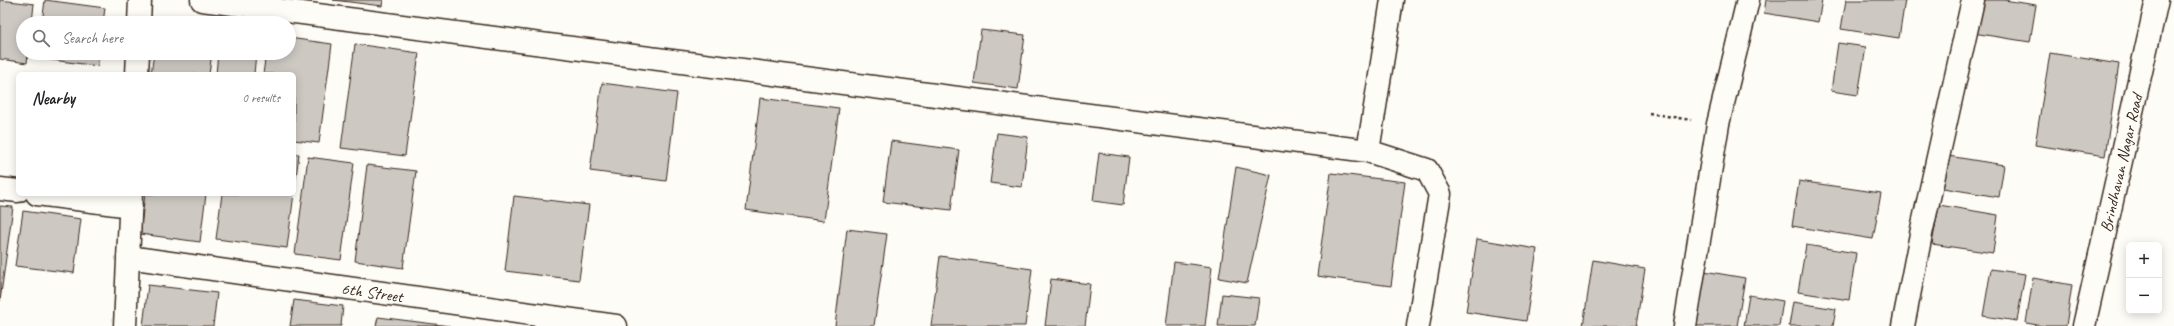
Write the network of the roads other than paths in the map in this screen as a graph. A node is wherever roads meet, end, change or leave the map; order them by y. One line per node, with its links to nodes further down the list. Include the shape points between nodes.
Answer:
1 (140, 0): 7 (street)
2 (202, 0): 10 (street)
3 (1392, 0): 10 (street)
4 (1748, 0): 19 (street, via 1718,124)
5 (1973, 0): 20 (street)
6 (2157, 0): 21 (street, Brindhavan Nagar Road)
7 (139, 16)
8 (138, 60): 9 (street)
9 (137, 72)
10 (1368, 151): 18 (street, via 1428,170 1440,194)
11 (0, 189): 12 (street)
12 (16, 192)
13 (68, 196): 14 (street)
14 (131, 200): 15 (street)
15 (128, 257): 16 (street); 17 (street, 6th Street)
16 (125, 326)
17 (616, 326)
18 (1418, 326)
19 (1685, 326)
20 (1903, 326)
21 (2084, 326)

